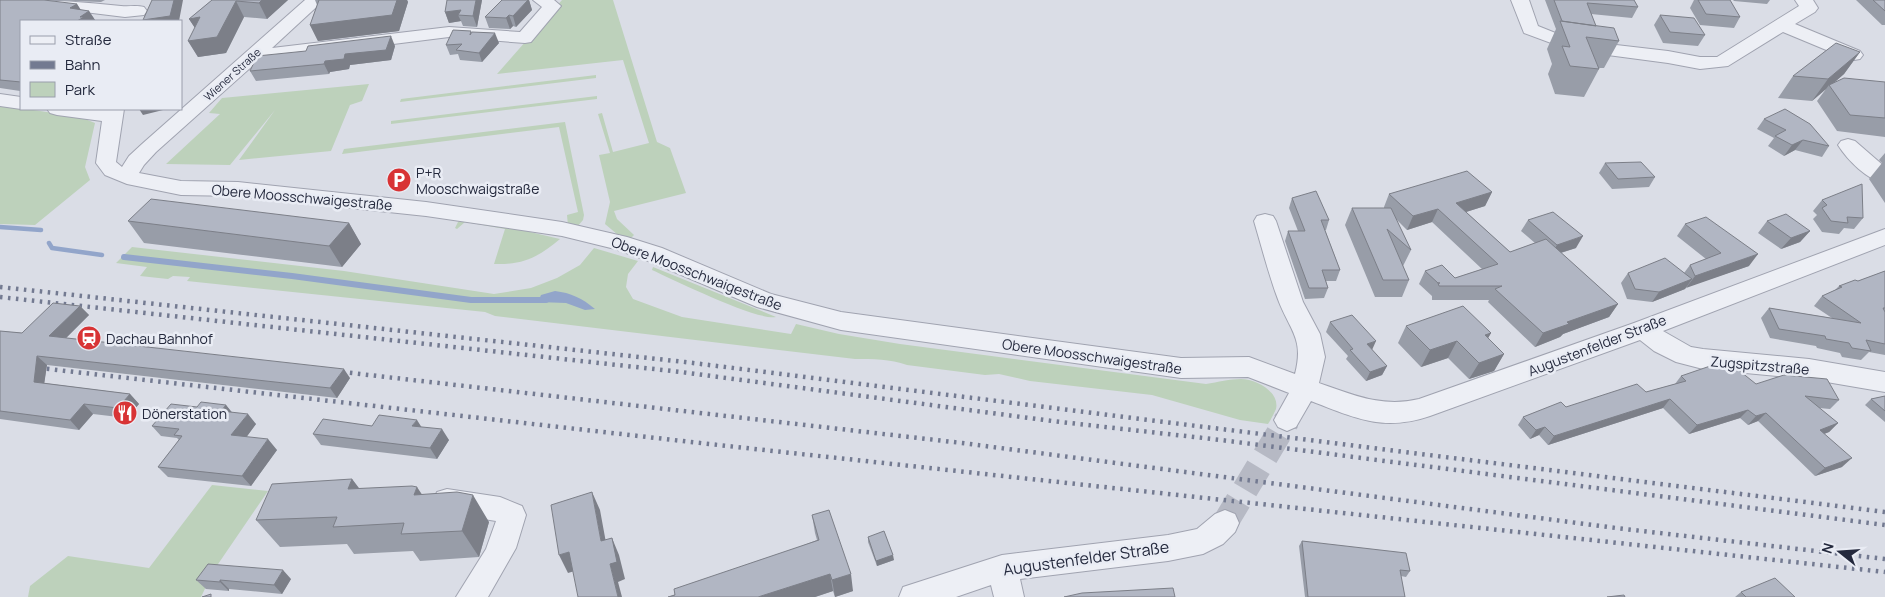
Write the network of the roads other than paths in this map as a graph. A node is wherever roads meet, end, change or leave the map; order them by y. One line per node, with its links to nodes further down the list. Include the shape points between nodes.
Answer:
1 (27, 0): 6 (street)
2 (315, 0): 9 (street, Wiener Straße)
3 (1520, 0): 7 (street, via 1530,29 1570,45 1700,63 1720,62)
4 (1804, 0): 7 (street, via 1809,8)
5 (547, 3): 9 (street, via 525,38 449,32)
6 (138, 11)
7 (1782, 25): 8 (street)
8 (1854, 55)
9 (251, 56): 15 (street, Wiener Straße)
10 (0, 100): 11 (street)
11 (20, 103)
12 (72, 110): 13 (street)
13 (113, 113): 16 (street)
14 (1848, 145): 18 (street)
15 (149, 148): 16 (street, Wiener Straße, via 131,155); 17 (street, Wiener Straße)
16 (107, 154): 17 (street, Obere Moosschwaigestraße, via 106,163 112,170)
17 (127, 176): 23 (street, Obere Moosschwaigestraße, via 181,188 238,189 308,196 562,229 619,242 764,301 841,321 1181,368 1249,367)
18 (1885, 177)
19 (1265, 221): 23 (street, via 1291,302 1308,334 1312,357)
20 (1885, 237): 21 (street, Augustenfelder Straße)
21 (1643, 329): 22 (street, Zugspitzstraße, via 1663,344 1702,359 1809,369); 23 (street, Augustenfelder Straße, via 1406,413 1363,410)
22 (1885, 382)
23 (1305, 388): 24 (street)
24 (1287, 420)
25 (422, 497): 28 (street, via 488,506 512,516 510,530)
26 (1225, 523): 27 (street, Augustenfelder Straße, via 1213,535 1168,548)
27 (1002, 568): 29 (street, Augustenfelder Straße); 30 (street)
28 (471, 597)
29 (914, 597)
30 (1009, 597)

